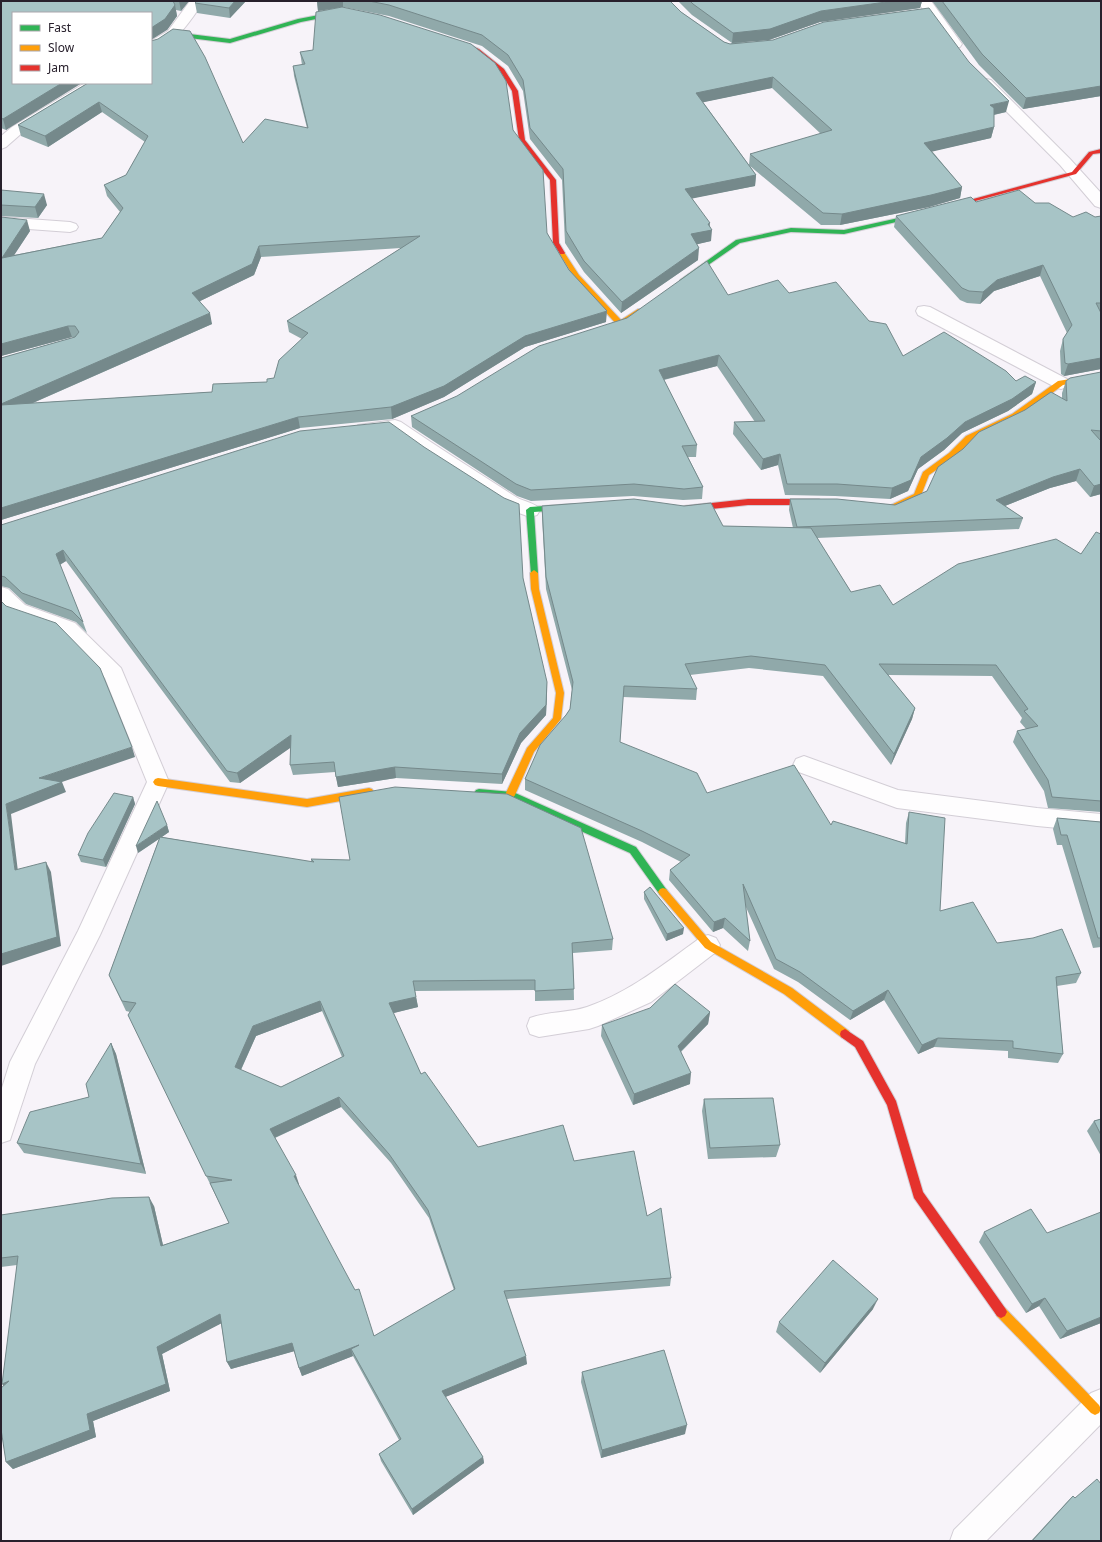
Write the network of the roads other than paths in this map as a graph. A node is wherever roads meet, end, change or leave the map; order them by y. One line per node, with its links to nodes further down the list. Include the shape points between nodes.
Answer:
1 (197, 1): 4 (street)
2 (925, 9): 7 (street)
3 (357, 14): 4 (street, via 343,12 300,20 230,41)
4 (173, 34): 6 (street)
5 (463, 45): 17 (street, via 477,50 502,70 515,91 522,140 553,180 556,243 576,276 613,327)
6 (152, 47)
7 (964, 56)
8 (978, 74): 12 (street)
9 (93, 84): 10 (street, via 17,130)
10 (1, 144)
11 (1101, 151): 12 (street, via 1091,153)
12 (1074, 173): 13 (street); 16 (street, via 932,212 844,232 790,230 738,241)
13 (1101, 203)
14 (1, 222): 15 (street)
15 (70, 227)
16 (676, 285)
17 (645, 307)
18 (924, 311): 20 (street)
19 (1101, 376): 20 (street)
20 (1061, 383): 24 (street, via 1015,416 969,438 926,474 917,496 892,508)
21 (347, 430): 26 (street, via 402,423 433,453 512,503)
22 (827, 503): 25 (street, via 748,502)
23 (578, 507): 26 (street)
24 (878, 507)
25 (676, 508)
26 (530, 510): 32 (street, via 535,589 560,693 557,718 530,750)
27 (1, 594): 29 (street, via 18,610 68,628 114,674)
28 (804, 764): 33 (street, via 896,799 1037,818)
29 (158, 782): 30 (street, via 307,803); 36 (street, via 88,935 23,1062)
30 (381, 790)
31 (472, 793): 32 (street)
32 (510, 795): 34 (street, via 632,850 667,898)
33 (1101, 823)
34 (708, 945): 35 (street, via 642,994 589,1018); 37 (street, via 788,991 859,1044 892,1104 918,1194 998,1309)
35 (539, 1026)
36 (1, 1131)
37 (1098, 1406): 38 (street)
38 (965, 1541)

